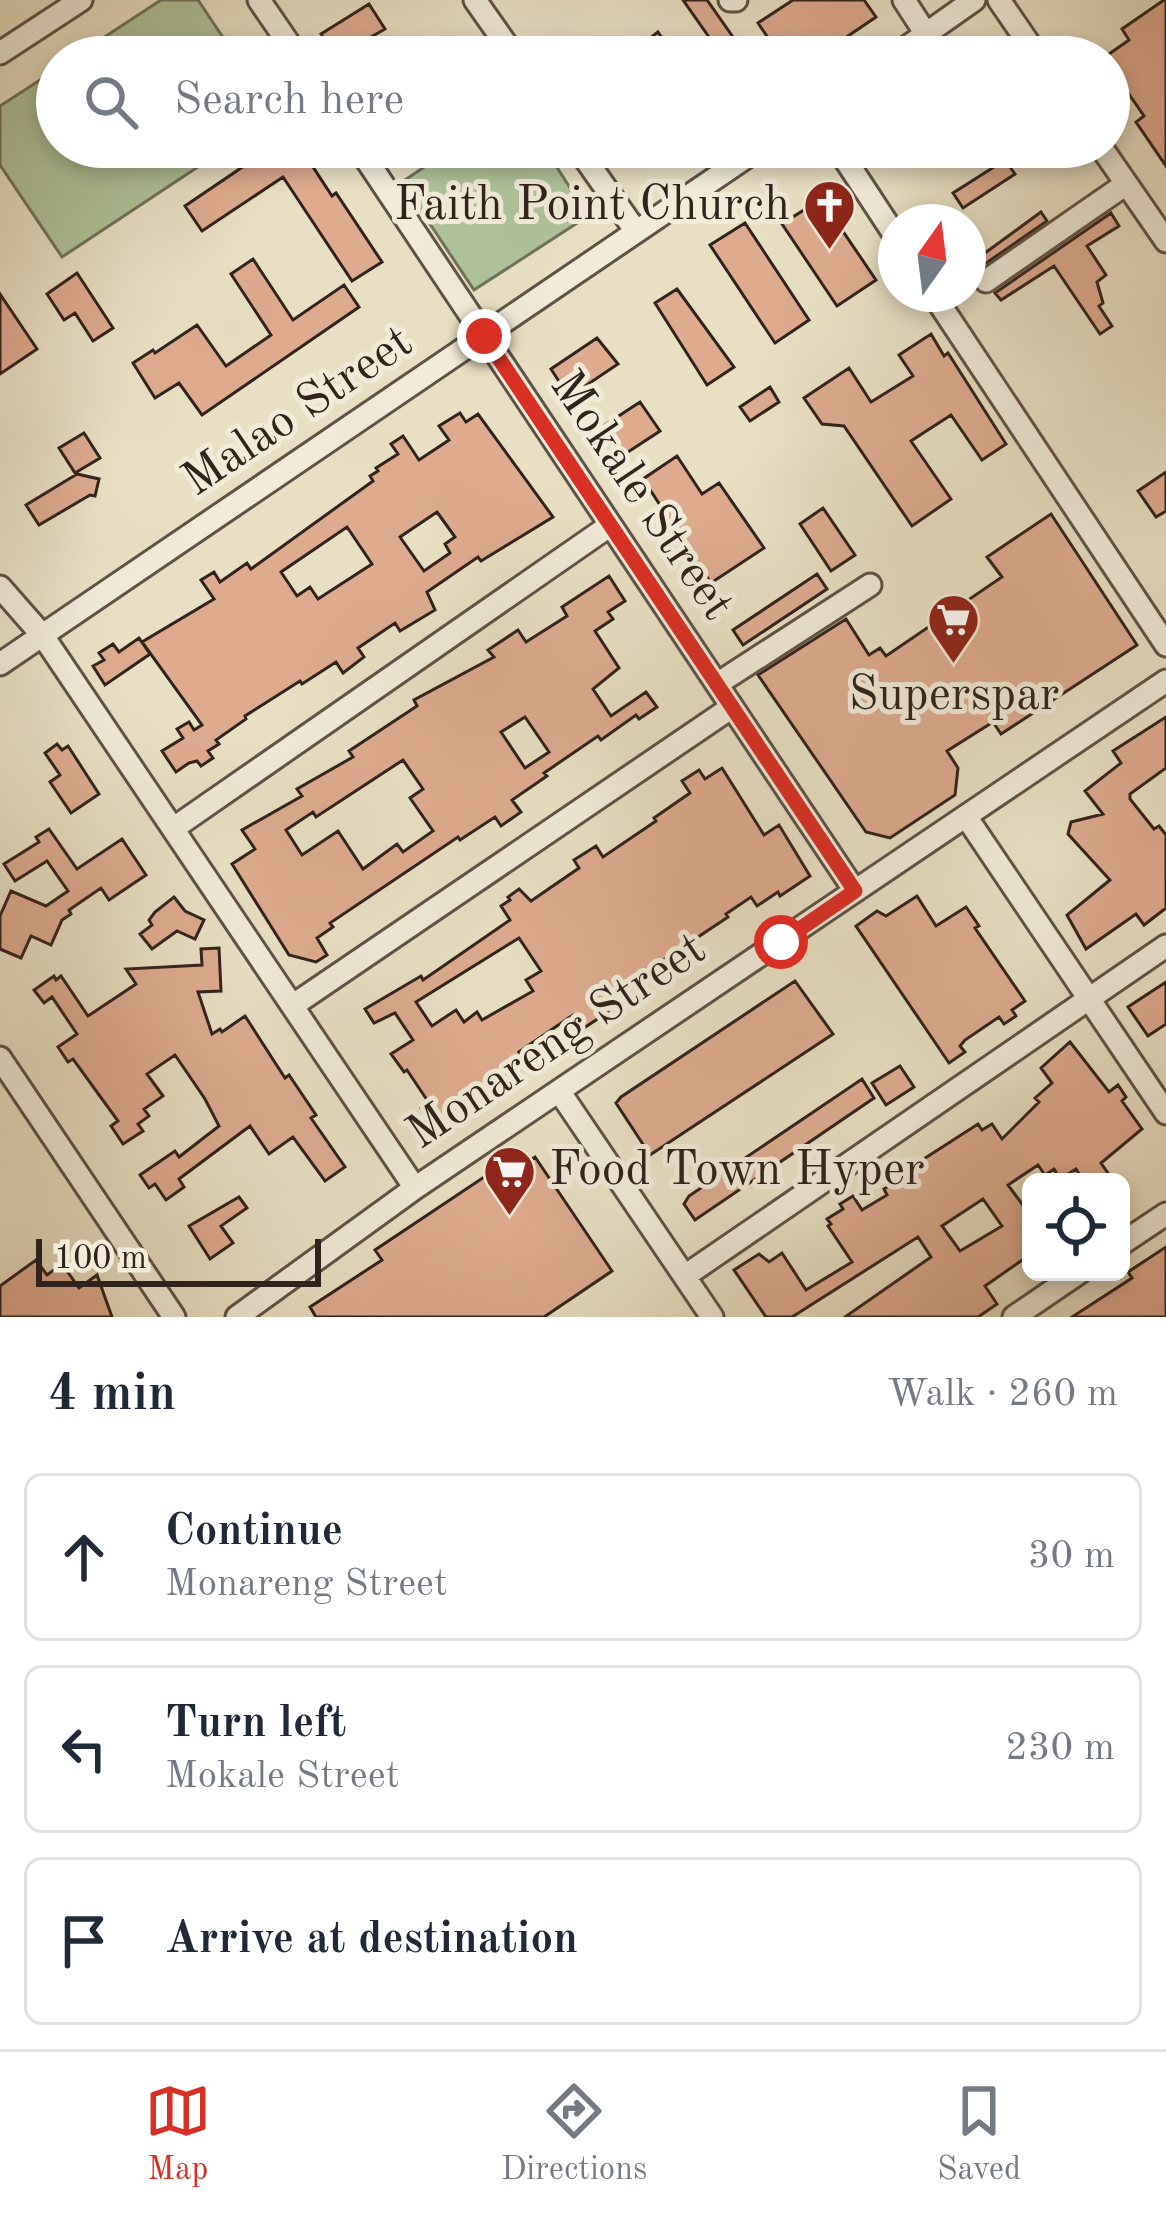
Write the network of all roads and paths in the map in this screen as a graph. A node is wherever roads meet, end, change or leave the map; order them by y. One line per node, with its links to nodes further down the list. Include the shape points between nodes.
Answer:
1 (81, 0): 12 (street)
2 (260, 0): 8 (street)
3 (475, 0): 9 (street)
4 (904, 0): 7 (street)
5 (974, 0): 7 (street)
6 (999, 0): 11 (street)
7 (926, 34): 10 (street)
8 (284, 36)
9 (500, 36)
10 (923, 36)
11 (1024, 36)
12 (0, 53)
13 (372, 168): 24 (street, Mokale Street)
14 (592, 168): 20 (street)
15 (729, 168): 20 (street, Malao Street)
16 (851, 168): 19 (street)
17 (1115, 168): 18 (street)
18 (1126, 184): 21 (street); 22 (street)
19 (878, 210)
20 (635, 230): 24 (street, Malao Street)
21 (1166, 241)
22 (986, 280)
23 (946, 312): 29 (street)
24 (484, 336): 25 (street, Mokale Street); 28 (street, Malao Street)
25 (609, 526): 32 (street, Mokale Street); 35 (street)
26 (870, 585): 32 (street)
27 (0, 587): 28 (street)
28 (44, 636): 30 (street, Malao Street); 35 (street)
29 (1166, 645)
30 (0, 664)
31 (1166, 681): 34 (street, Monareng Street)
32 (717, 684): 33 (street, Mokale Street)
33 (732, 707): 36 (street, Mokale Street); 39 (street)
34 (967, 818): 36 (street, Monareng Street); 38 (street)
35 (174, 828): 39 (street)
36 (855, 891): 41 (street, Monareng Street)
37 (1166, 946): 38 (street)
38 (1089, 998): 42 (street); 46 (street)
39 (295, 1004): 43 (street)
40 (0, 1058): 48 (street)
41 (559, 1091): 43 (street, Monareng Street); 46 (street)
42 (1166, 1113)
43 (416, 1189): 49 (street, Monareng Street)
44 (1166, 1214): 45 (street)
45 (1130, 1238)
46 (685, 1276): 50 (street)
47 (1067, 1281): 51 (street)
48 (175, 1317)
49 (236, 1317)
50 (712, 1317)
51 (1014, 1317)

